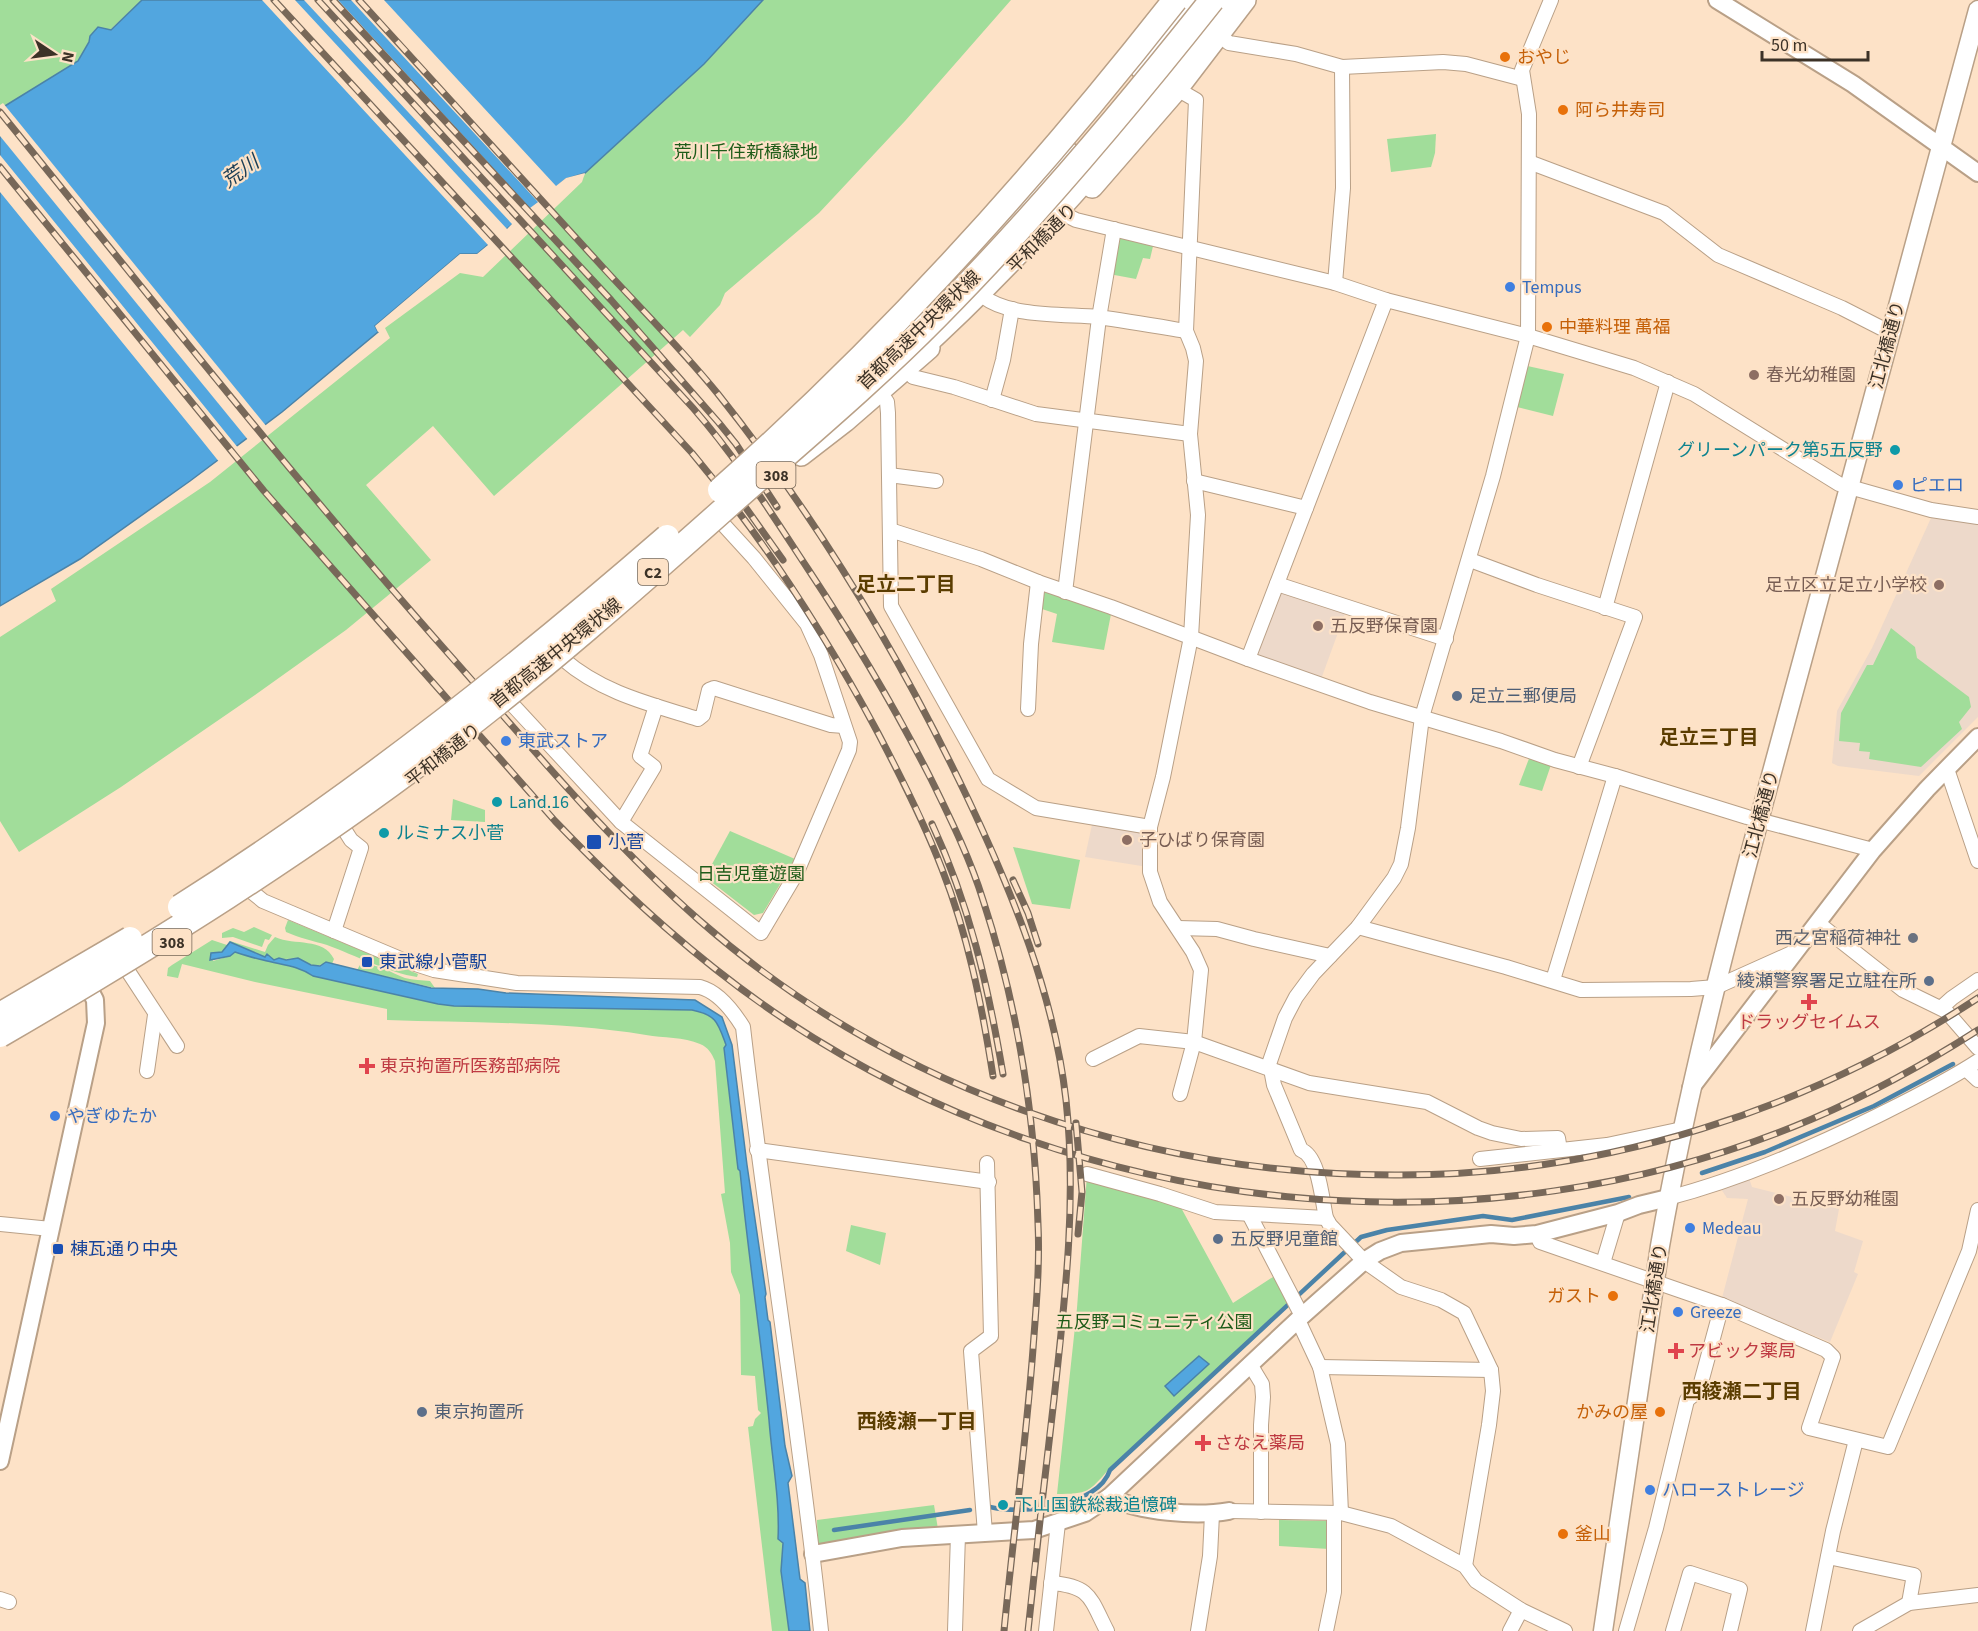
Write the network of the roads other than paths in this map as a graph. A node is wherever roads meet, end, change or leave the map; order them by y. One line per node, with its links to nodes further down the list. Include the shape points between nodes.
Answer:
1 (1166, 0): 18 (main road, via 1141,32 1126,76)
2 (1175, 0): 32 (highway, 首都高速中央環状線 / C2, bridge, via 1056,148 959,257)
3 (1194, 0): 32 (highway, bridge, via 1042,187 974,261 930,306)
4 (1200, 0): 18 (main road, 平和橋通り / 308, via 1150,64)
5 (1212, 0): 36 (highway, 首都高速中央環状線 / C2, bridge, via 1098,141 985,266)
6 (1228, 0): 36 (highway, bridge, via 1136,119 1040,231 945,326 881,383)
7 (1245, 0): 11 (main road, 平和橋通り / 308)
8 (1551, 0): 13 (street, via 1522,70)
9 (1718, 0): 15 (street, via 1853,84)
10 (1978, 10): 15 (main road, 江北橋通り)
11 (1219, 34): 12 (street, via 1229,43 1296,54); 14 (main road, 平和橋通り / 308)
12 (1342, 67): 13 (street, via 1443,62); 22 (street, via 1343,188)
13 (1523, 79): 16 (street, via 1529,114)
14 (1177, 89): 19 (main road, 平和橋通り / 308); 21 (street, via 1196,100)
15 (1941, 145): 17 (street); 28 (main road, 江北橋通り)
16 (1529, 162): 28 (street, via 1664,213 1718,255); 29 (street)
17 (1978, 173)
18 (1051, 176): 77 (main road, 平和橋通り / 308, via 910,325 600,606 373,786 230,884)
19 (1066, 215): 20 (street); 23 (main road, 平和橋通り / 308)
20 (1114, 229): 21 (street); 26 (street)
21 (1190, 247): 22 (street); 27 (street)
22 (1335, 283): 24 (street)
23 (984, 297): 25 (street, via 992,304); 30 (main road, 平和橋通り / 308)
24 (1386, 300): 29 (street); 42 (street)
25 (1012, 309): 26 (street); 34 (street)
26 (1099, 318): 27 (street); 35 (street)
27 (1186, 331): 37 (street, via 1196,363)
28 (1891, 333): 41 (main road, 江北橋通り)
29 (1528, 336): 31 (street); 46 (street)
30 (906, 369): 33 (main road, 平和橋通り / 308); 34 (street, via 913,377)
31 (1668, 382): 41 (street); 50 (street)
32 (829, 391): 83 (highway, 首都高速中央環状線 / C2, bridge, via 603,593 435,729 191,900)
33 (880, 392): 38 (street, via 887,402); 44 (main road, 平和橋通り / 308)
34 (992, 400): 35 (street, via 1036,414)
35 (1087, 420): 37 (street); 49 (street)
36 (811, 434): 86 (highway, 首都高速中央環状線 / C2, bridge, via 610,610 444,744 233,893)
37 (1190, 434): 39 (street)
38 (889, 475): 40 (street); 45 (street)
39 (1194, 481): 42 (street); 51 (street, via 1198,515)
40 (936, 482)
41 (1849, 488): 43 (street, via 1930,510); 64 (main road, 江北橋通り)
42 (1306, 508): 48 (street)
43 (1978, 517)
44 (722, 523): 53 (main road, 平和橋通り / 308); 59 (street, via 807,624)
45 (890, 530): 47 (street); 66 (street, via 891,606 988,779 1036,808)
46 (1470, 560): 50 (street); 52 (street)
47 (1038, 582): 49 (street); 57 (street, via 1030,644)
48 (1277, 584): 52 (street); 54 (street)
49 (1065, 592): 51 (street)
50 (1605, 608): 61 (street, via 1635,618)
51 (1191, 637): 54 (street); 66 (street)
52 (1446, 639): 58 (street)
53 (563, 659): 55 (main road, 平和橋通り / 308); 56 (street, via 615,693)
54 (1248, 659): 58 (street)
55 (510, 702): 65 (street); 67 (main road, 平和橋通り / 308)
56 (656, 706): 59 (street, via 698,719 703,715 709,690 714,688); 65 (street, via 640,756 654,766)
57 (1028, 709)
58 (1422, 717): 61 (street); 72 (street, via 1401,864)
59 (844, 726): 65 (street, via 849,750 796,874 762,933)
60 (1978, 737): 62 (street)
61 (1579, 767): 63 (street)
62 (1947, 769): 68 (street); 69 (street)
63 (1615, 776): 64 (street); 78 (street)
64 (1759, 820): 68 (street); 81 (main road, 江北橋通り)
65 (621, 822)
66 (1150, 827): 73 (street, via 1150,872 1160,902)
67 (344, 829): 70 (main road, 平和橋通り / 308); 74 (street, via 361,848)
68 (1872, 850): 71 (street)
69 (1978, 861)
70 (252, 892): 74 (street, via 263,901); 77 (main road, 平和橋通り / 308)
71 (1818, 923): 75 (street); 82 (street, via 1903,990)
72 (1358, 927): 76 (street); 78 (street)
73 (1178, 928): 76 (street, via 1217,929); 87 (street, via 1201,970)
74 (334, 931): 100 (street, via 421,966 478,978 517,983 706,988 733,1010 743,1027)
75 (1796, 951): 81 (street); 97 (street)
76 (1330, 956): 93 (street, via 1296,997)
77 (123, 964): 80 (main road, 平和橋通り / 308); 84 (street)
78 (1552, 980): 81 (street, via 1581,990)
79 (1978, 980): 82 (street)
80 (88, 984): 85 (main road, 平和橋通り / 308); 88 (main road, 平和橋通り / 308); 112 (street, via 97,1008 96,1023)
81 (1716, 987): 97 (main road, 江北橋通り)
82 (1942, 1007): 90 (street)
83 (0, 1015)
84 (155, 1015): 89 (street); 95 (street)
85 (0, 1024)
86 (0, 1035)
87 (1194, 1042): 91 (street, via 1139,1036); 93 (street); 98 (street)
88 (0, 1044)
89 (177, 1046)
90 (1978, 1048)
91 (1093, 1059)
92 (1978, 1061): 94 (street)
93 (1269, 1068): 101 (street, via 1309,1083 1427,1102 1492,1133 1521,1139 1558,1138); 110 (street, via 1301,1150 1315,1164)
94 (1966, 1069): 96 (street); 106 (street, via 1801,1152)
95 (147, 1071)
96 (1978, 1080)
97 (1691, 1088): 99 (main road, 江北橋通り)
98 (1180, 1094)
99 (1682, 1129): 101 (street, via 1607,1145); 106 (main road, 江北橋通り)
100 (758, 1150): 105 (street); 133 (street)
101 (1560, 1150): 102 (street)
102 (1480, 1159)
103 (987, 1163): 105 (street)
104 (1087, 1174): 109 (street, via 1215,1212)
105 (989, 1182): 131 (street, via 991,1336 971,1351)
106 (1668, 1198): 108 (street); 117 (main road, 江北橋通り)
107 (1978, 1210): 114 (street)
108 (1618, 1213): 113 (street); 116 (street)
109 (1249, 1214): 110 (street); 119 (street)
110 (1326, 1218): 115 (street)
111 (0, 1224): 112 (street)
112 (51, 1229): 124 (street)
113 (1537, 1234): 115 (street, via 1491,1234 1401,1243); 116 (street, via 1540,1242)
114 (1975, 1238): 123 (street, via 1888,1447)
115 (1364, 1261): 119 (street); 122 (street, via 1401,1287 1442,1300 1464,1313)
116 (1603, 1263): 117 (street)
117 (1655, 1281): 118 (street); 148 (main road, 江北橋通り)
118 (1722, 1305): 123 (street, via 1826,1350 1833,1357 1809,1428); 149 (street, via 1699,1390 1687,1400)
119 (1300, 1318): 120 (street); 121 (street)
120 (1250, 1364): 125 (street); 127 (street, via 1262,1384 1263,1397)
121 (1320, 1366): 122 (street); 128 (street, via 1338,1444)
122 (1491, 1370): 135 (street, via 1490,1425)
123 (1856, 1440): 134 (street)
124 (0, 1461)
125 (1109, 1497): 129 (street, via 1129,1505); 130 (street, via 1085,1513)
126 (1229, 1511): 127 (street); 129 (street)
127 (1261, 1512): 128 (street)
128 (1338, 1513): 135 (street, via 1390,1526); 145 (street, via 1335,1592)
129 (1212, 1514): 144 (street, via 1210,1556)
130 (1058, 1523): 131 (street, via 1034,1530); 136 (street)
131 (985, 1533): 132 (street)
132 (958, 1534): 133 (street, via 902,1538); 141 (street)
133 (813, 1554): 140 (street)
134 (1828, 1557): 138 (street, via 1914,1575); 152 (street)
135 (1465, 1566): 139 (street, via 1476,1581)
136 (1051, 1583): 142 (street); 143 (street, via 1074,1585 1083,1591)
137 (1978, 1595): 138 (street)
138 (1909, 1604): 153 (street)
139 (1521, 1610): 146 (street); 147 (street)
140 (821, 1631)
141 (955, 1631)
142 (1046, 1631)
143 (1107, 1631)
144 (1198, 1631)
145 (1326, 1631)
146 (1510, 1631)
147 (1565, 1631)
148 (1603, 1631)
149 (1626, 1631)
150 (1673, 1631): 151 (street, via 1690,1573 1740,1589)
151 (1730, 1631)
152 (1813, 1631)
153 (1860, 1631)

